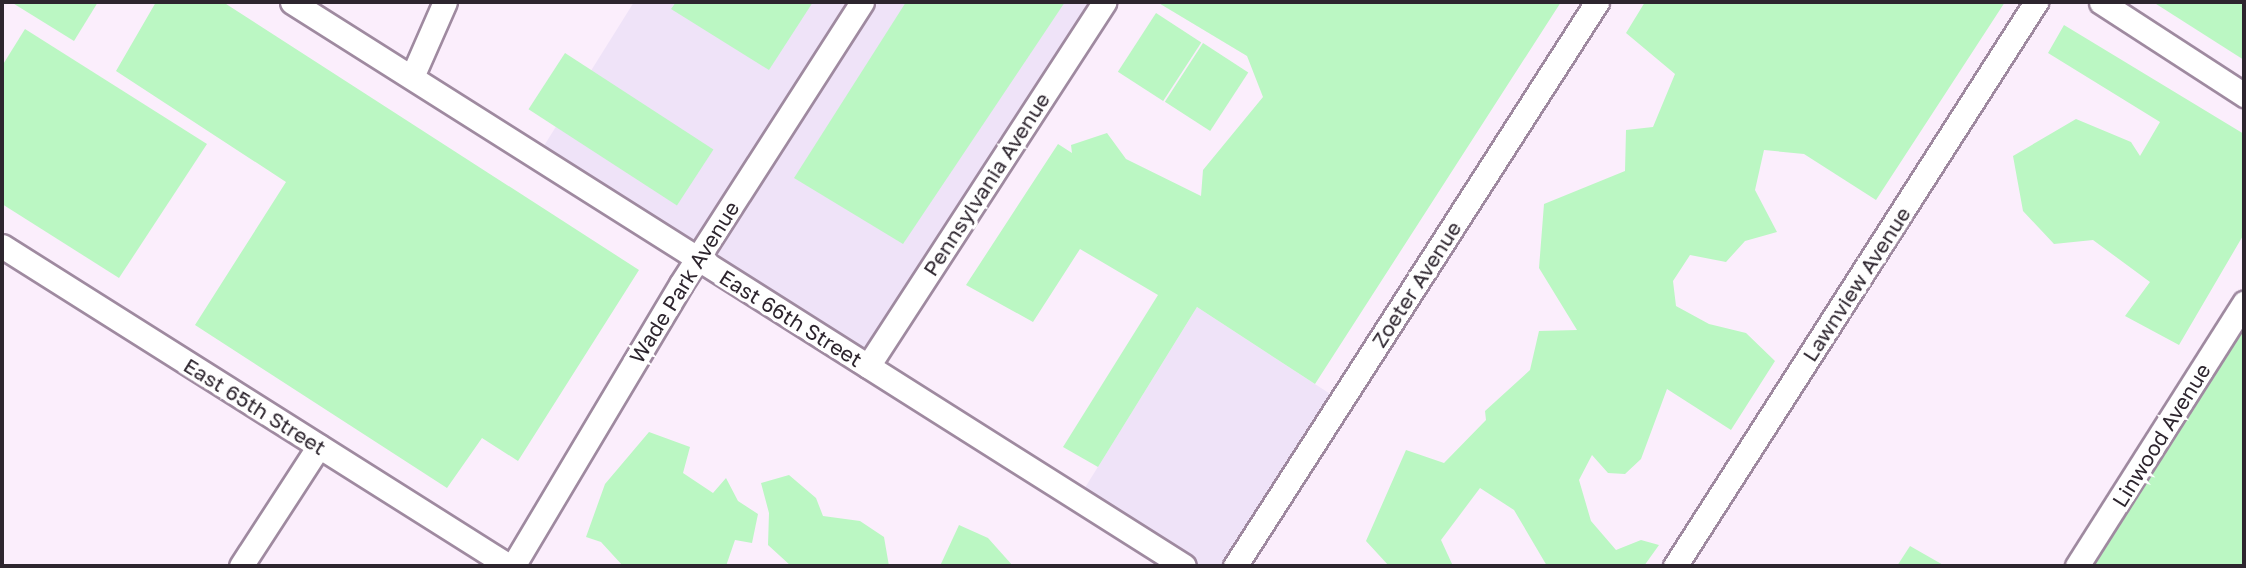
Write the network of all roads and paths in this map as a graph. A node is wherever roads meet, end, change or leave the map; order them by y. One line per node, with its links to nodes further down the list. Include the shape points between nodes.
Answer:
1 (292, 2): 8 (street, East 66th Street)
2 (445, 2): 8 (street)
3 (862, 2): 11 (street, Wade Park Avenue)
4 (1104, 2): 13 (street, Pennsylvania Avenue)
5 (1597, 2): 18 (street, Zoeter Avenue)
6 (2036, 2): 19 (street, Lawnview Avenue)
7 (2101, 2): 9 (street)
8 (411, 77): 11 (street, East 66th Street)
9 (2244, 95)
10 (2, 246): 14 (street, East 65th Street)
11 (697, 259): 13 (street, East 66th Street); 16 (street, Wade Park Avenue)
12 (2244, 303): 20 (street, Linwood Avenue)
13 (867, 366): 17 (street, East 66th Street)
14 (318, 446): 15 (street); 16 (street, East 65th Street)
15 (241, 566)
16 (511, 566)
17 (1184, 566)
18 (1235, 566)
19 (1675, 566)
20 (2077, 566)

